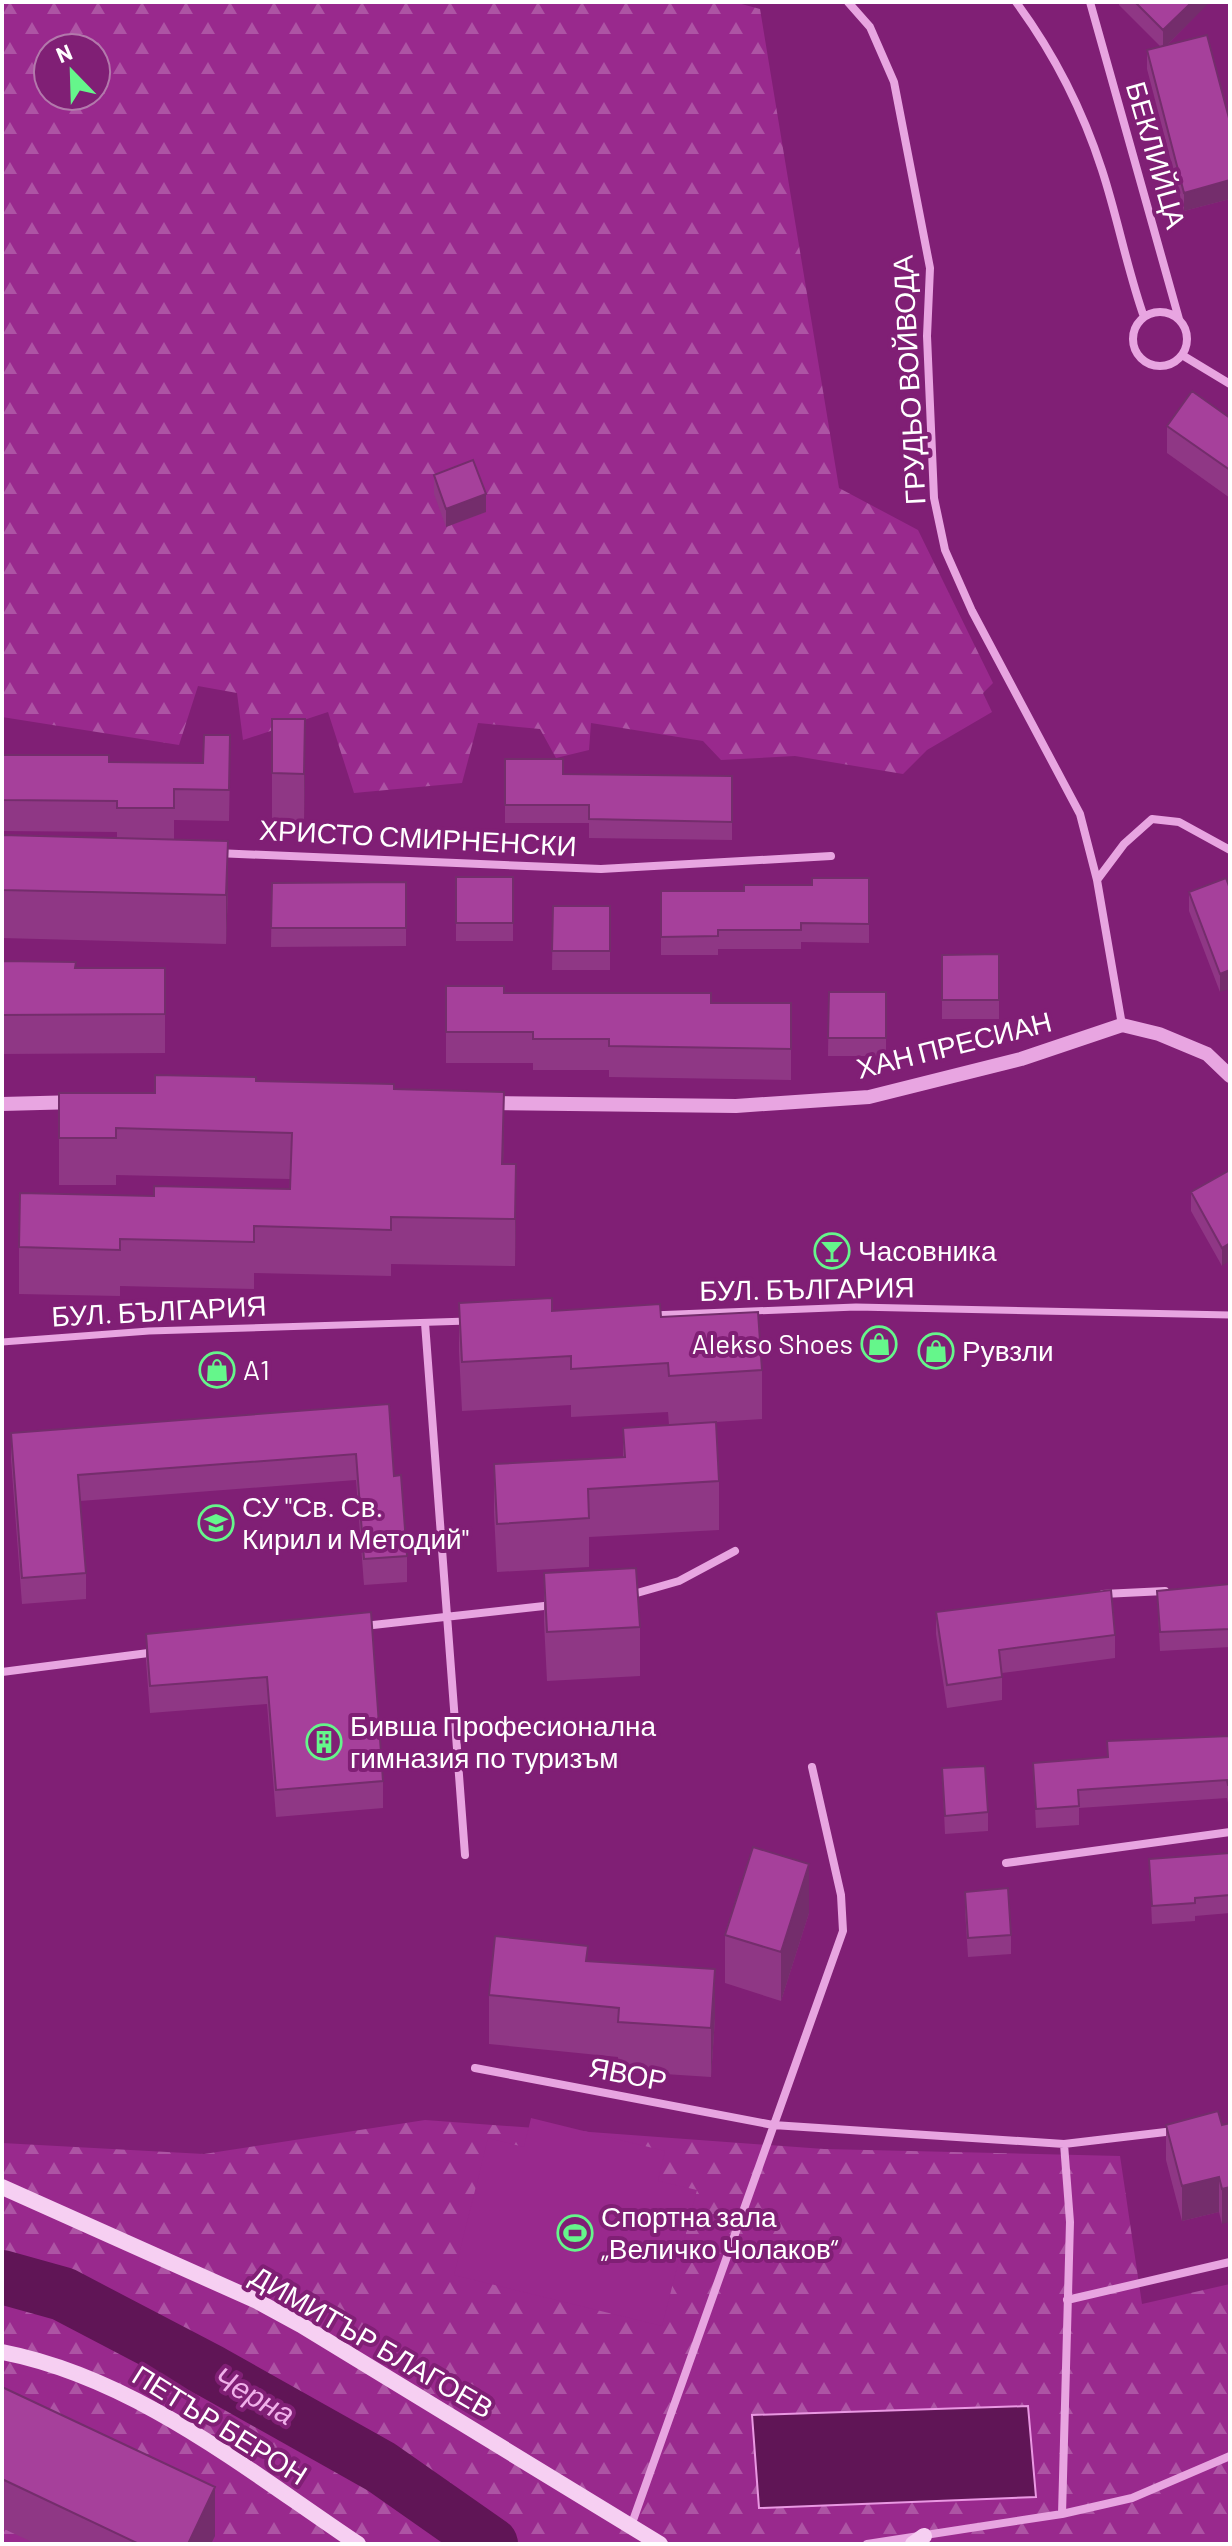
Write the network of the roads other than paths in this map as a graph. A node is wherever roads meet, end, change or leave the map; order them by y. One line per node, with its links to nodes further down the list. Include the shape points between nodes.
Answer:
1 (848, 2): 11 (street, ГРУДЬО ВОЙВОДА, via 870,27 894,82 930,268 927,336 934,498 945,550 1080,814)
2 (1016, 2): 4 (street, via 1051,49 1075,98 1103,171)
3 (1090, 2): 5 (street, БЕКЛИЙЦА)
4 (1144, 317): 5 (street, via 1164,312); 6 (street, via 1133,339 1144,360 1160,366)
5 (1179, 319): 6 (street, via 1188,340)
6 (1182, 355): 7 (street)
7 (1230, 384)
8 (1230, 850): 11 (street, via 1179,822 1152,819 1124,844)
9 (205, 853): 10 (street, ХРИСТО СМИРНЕНСКИ, via 601,869)
10 (831, 856)
11 (1097, 880): 12 (street, ГРУДЬО ВОЙВОДА)
12 (1122, 1025): 13 (street, ХАН ПРЕСИАН, via 1207,1054); 15 (street, ХАН ПРЕСИАН, via 1021,1059 869,1097 736,1106)
13 (1230, 1076)
14 (95, 1102): 16 (street)
15 (471, 1103)
16 (2, 1104)
17 (649, 1315): 18 (street, БУЛ. БЪЛГАРИЯ, via 856,1307)
18 (1230, 1315)
19 (484, 1321): 20 (street, БУЛ. БЪЛГАРИЯ)
20 (425, 1323): 21 (street, БУЛ. БЪЛГАРИЯ, via 149,1331); 27 (street)
21 (2, 1342)
22 (735, 1551): 25 (street, via 679,1581)
23 (1170, 1591): 24 (street)
24 (1096, 1594)
25 (625, 1596)
26 (567, 1604): 27 (street)
27 (447, 1616): 28 (street); 33 (street)
28 (354, 1628)
29 (168, 1651): 30 (street)
30 (2, 1672)
31 (812, 1767): 36 (street, via 841,1895 843,1931)
32 (1230, 1832): 34 (street)
33 (465, 1855)
34 (1006, 1863)
35 (475, 2068): 36 (street, ЯВОР)
36 (773, 2125): 38 (street, ЯВОР); 45 (street)
37 (1185, 2130): 38 (street, ЯВОР)
38 (1064, 2144): 41 (street, via 1070,2222)
39 (2, 2187): 45 (main road, ДИМИТЪР БЛАГОЕВ, via 301,2325)
40 (1230, 2262): 41 (street)
41 (1067, 2300): 44 (street)
42 (2, 2352): 47 (main road, ПЕТЪР БЕРОН, via 102,2384 155,2409)
43 (1230, 2456): 44 (street, via 1132,2498)
44 (1062, 2514): 46 (street)
45 (631, 2527): 48 (main road, ДИМИТЪР БЛАГОЕВ)
46 (918, 2540): 49 (street)
47 (358, 2544)
48 (660, 2544)
49 (867, 2544)

